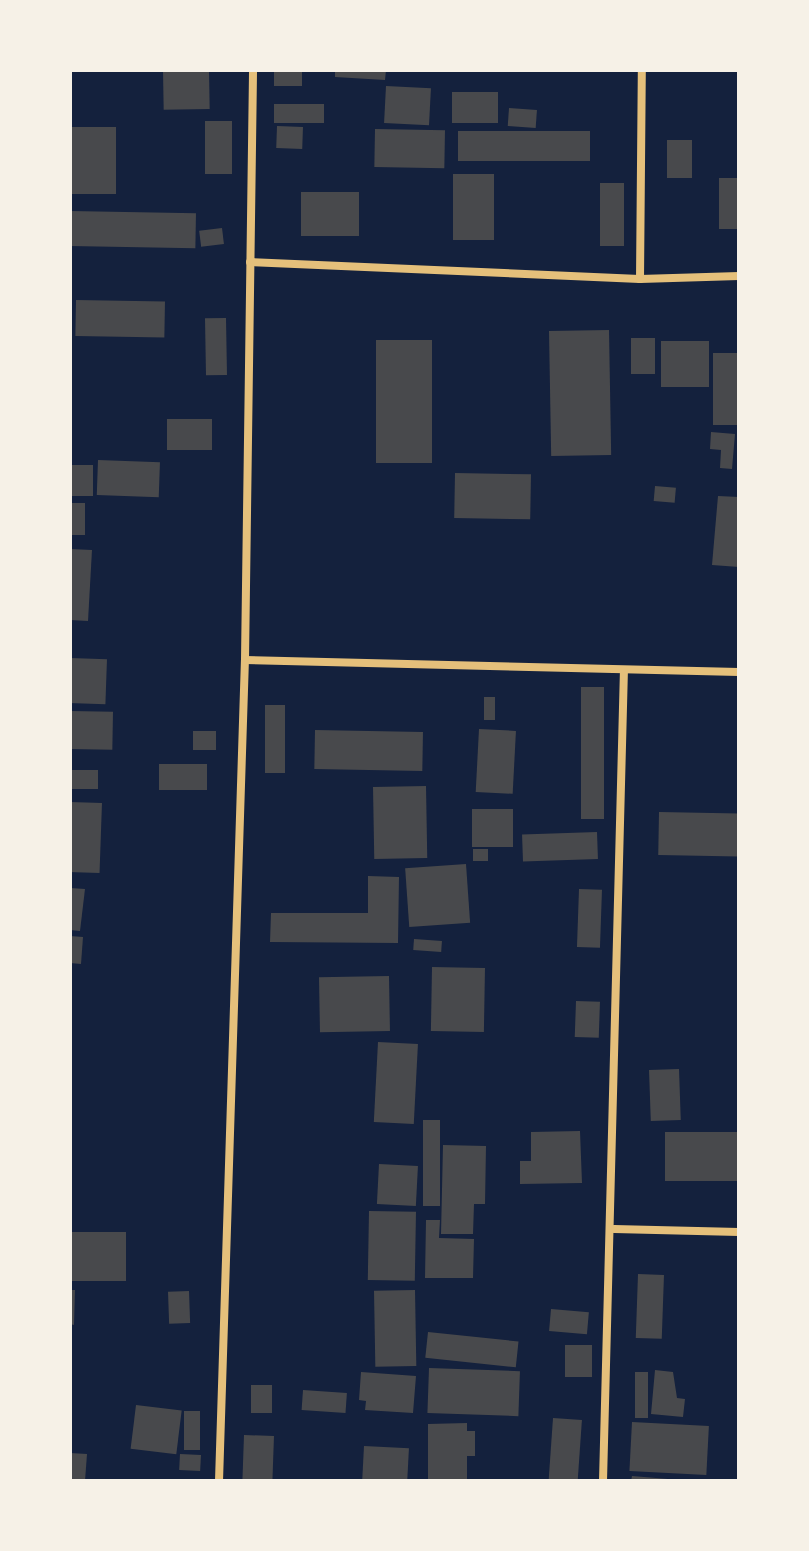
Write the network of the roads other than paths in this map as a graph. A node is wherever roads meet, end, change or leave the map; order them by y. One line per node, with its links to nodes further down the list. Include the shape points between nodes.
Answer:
1 (253, 70): 3 (street)
2 (642, 70): 5 (street)
3 (250, 262): 5 (street); 6 (street)
4 (739, 276): 5 (street)
5 (640, 279)
6 (245, 660): 7 (street); 11 (street)
7 (624, 670): 8 (street); 9 (street)
8 (739, 672)
9 (614, 1229): 10 (street); 12 (street)
10 (739, 1232)
11 (219, 1481)
12 (603, 1481)

